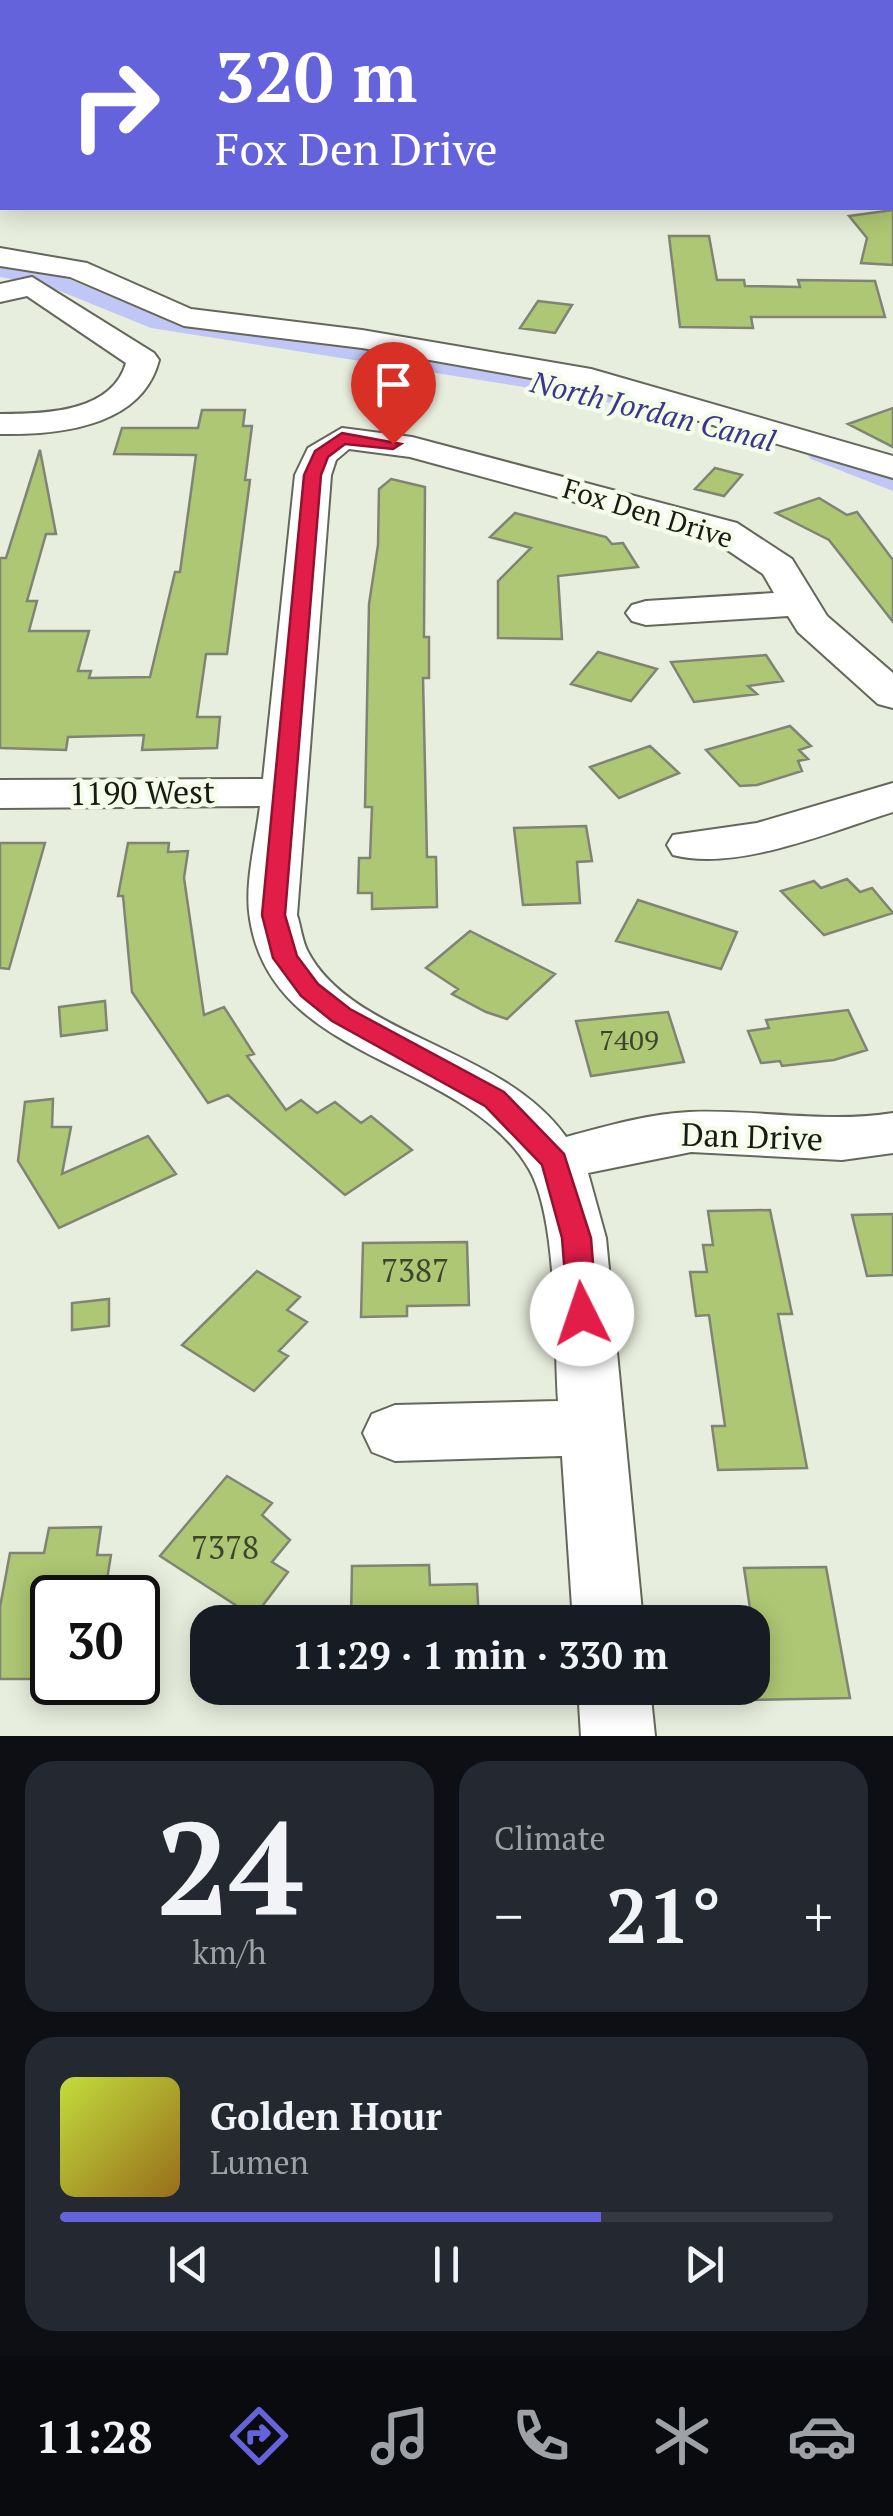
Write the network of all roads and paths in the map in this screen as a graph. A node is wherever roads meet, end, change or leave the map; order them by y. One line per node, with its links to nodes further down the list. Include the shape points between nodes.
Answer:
1 (0, 257): 4 (street, via 77,269 184,317 362,338 591,379)
2 (0, 293): 3 (street, via 32,286 143,360 135,385 104,407 40,426)
3 (0, 424)
4 (893, 468)
5 (800, 603): 6 (street); 7 (street, Fox Den Drive, via 830,642); 8 (street, Fox Den Drive, via 778,567 724,532 412,448 342,438 320,454 313,475)
6 (646, 613)
7 (893, 695)
8 (284, 792): 9 (street, 1190 West); 13 (street, via 273,915 285,958 341,1015 494,1099)
9 (0, 794)
10 (893, 796): 11 (street, via 762,838)
11 (690, 845)
12 (893, 1133): 13 (street, Dan Drive, via 829,1140 691,1132)
13 (554, 1161): 14 (street, via 576,1238)
14 (590, 1428): 15 (street); 16 (street)
15 (395, 1434)
16 (606, 1605)
17 (615, 1705): 18 (street)
18 (618, 1736)

